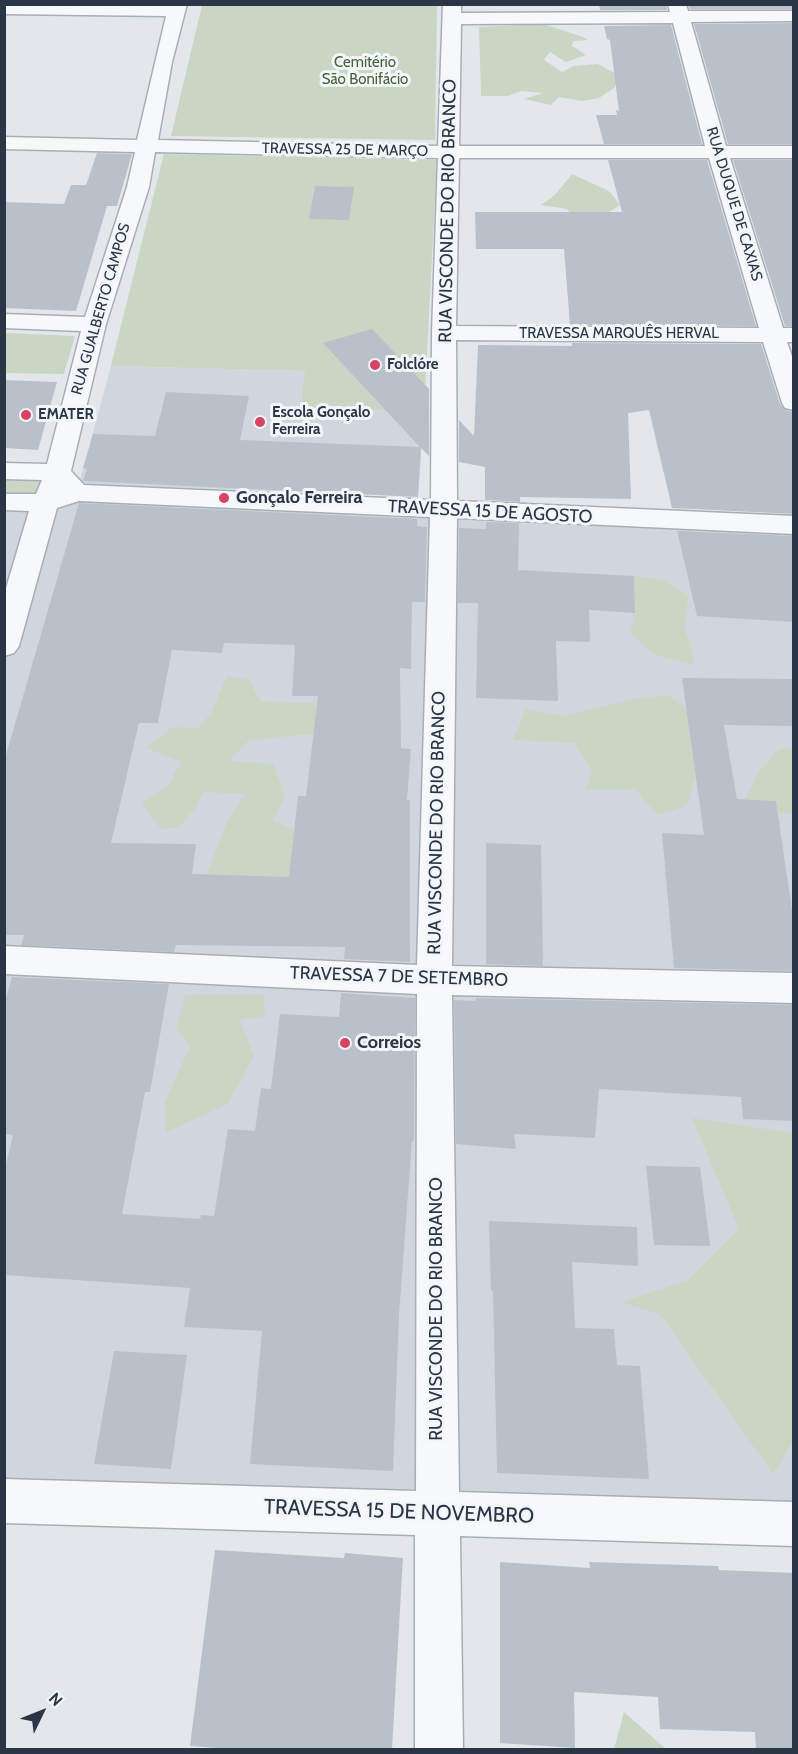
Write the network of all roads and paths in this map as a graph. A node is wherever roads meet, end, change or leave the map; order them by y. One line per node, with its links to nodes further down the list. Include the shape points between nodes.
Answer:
1 (177, 8): 2 (street); 7 (street, RUA GUALBERTO CAMPOS)
2 (4, 9)
3 (679, 10): 4 (street); 5 (street); 8 (street, RUA DUQUE DE CAXIAS)
4 (453, 12): 9 (street, RUA VISCONDE DO RIO BRANCO)
5 (794, 16)
6 (4, 143): 7 (street, TRAVESSA 25 DE MARÇO)
7 (145, 145): 9 (street, TRAVESSA 25 DE MARÇO); 12 (street, RUA GUALBERTO CAMPOS, via 138,187)
8 (717, 151): 9 (street, TRAVESSA 25 DE MARÇO); 10 (street, TRAVESSA 25 DE MARÇO); 14 (street, RUA DUQUE DE CAXIAS)
9 (450, 152): 13 (street, RUA VISCONDE DO RIO BRANCO)
10 (794, 152)
11 (4, 321): 12 (street)
12 (94, 324): 17 (street, RUA GUALBERTO CAMPOS)
13 (444, 333): 14 (street, TRAVESSA MARQUÊS HERVAL); 21 (street, RUA VISCONDE DO RIO BRANCO)
14 (783, 335): 15 (street, RUA DUQUE DE CAXIAS)
15 (794, 403)
16 (4, 471): 17 (street)
17 (58, 473): 18 (street); 20 (street, RUA GUALBERTO CAMPOS)
18 (78, 493): 20 (street, TRAVESSA 15 DE AGOSTO); 21 (street, TRAVESSA 15 DE AGOSTO)
19 (4, 502): 20 (street, TRAVESSA 15 DE AGOSTO)
20 (45, 503): 23 (street, RUA GUALBERTO CAMPOS)
21 (444, 510): 22 (street, TRAVESSA 15 DE AGOSTO); 25 (street, RUA VISCONDE DO RIO BRANCO)
22 (794, 525)
23 (4, 646)
24 (4, 960): 25 (street, TRAVESSA 7 DE SETEMBRO)
25 (434, 980): 26 (street, TRAVESSA 7 DE SETEMBRO); 28 (street, RUA VISCONDE DO RIO BRANCO)
26 (794, 988)
27 (4, 1501): 28 (street, TRAVESSA 15 DE NOVEMBRO)
28 (438, 1513): 29 (street, TRAVESSA 15 DE NOVEMBRO); 30 (street, RUA VISCONDE DO RIO BRANCO)
29 (794, 1524)
30 (439, 1749)

